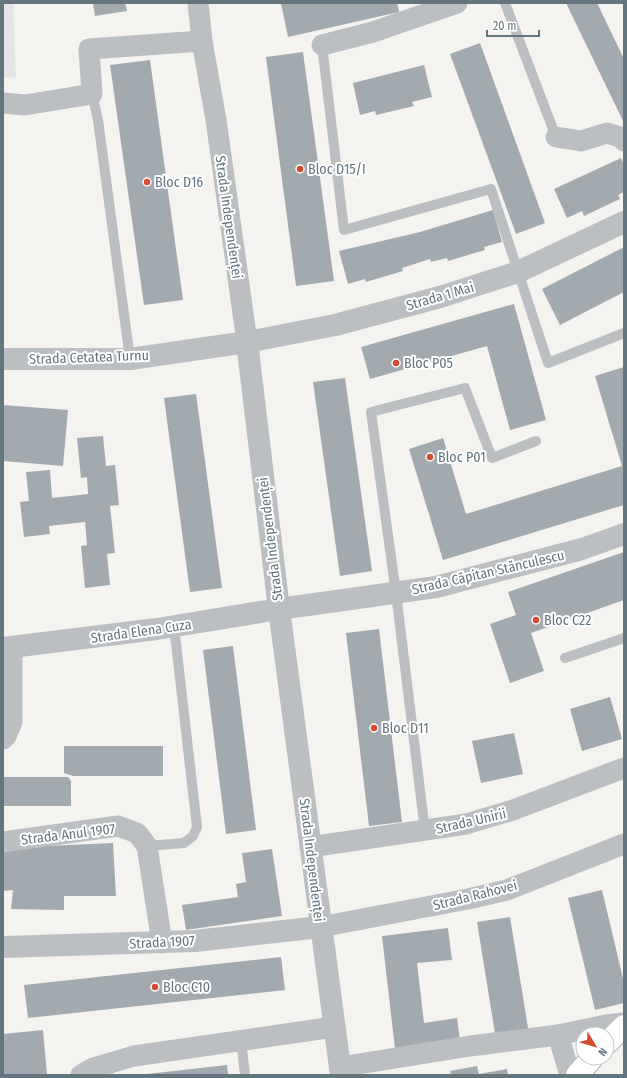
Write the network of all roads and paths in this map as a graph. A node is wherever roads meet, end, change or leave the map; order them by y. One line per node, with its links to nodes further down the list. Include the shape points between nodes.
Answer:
1 (198, 3): 4 (street, Strada Independenței)
2 (457, 3): 5 (street, via 373,32)
3 (505, 3): 8 (lane)
4 (202, 40): 6 (street, via 89,49); 13 (street, Strada Independenței, via 216,120)
5 (322, 45): 11 (lane, via 344,230 491,189)
6 (92, 94): 7 (street, via 25,105); 14 (lane, via 98,120)
7 (3, 103)
8 (556, 137): 9 (street, via 581,141 607,133 623,138)
9 (624, 141)
10 (624, 222): 11 (street, Strada 1 Mai)
11 (518, 272): 12 (lane, via 548,363); 13 (street, Strada 1 Mai, via 440,297 343,323)
12 (624, 333)
13 (246, 342): 14 (street, Strada Cetatea Turnu); 19 (street, Strada Independenței)
14 (130, 358): 15 (street, Strada Cetatea Turnu)
15 (3, 359)
16 (536, 441): 18 (lane, via 492,458 465,388 371,412)
17 (624, 534): 18 (street, Strada Căpitan Stănculescu, via 582,549 436,587)
18 (396, 593): 19 (street, Strada Căpitan Stănculescu); 26 (lane)
19 (279, 609): 20 (street, Strada Elena Cuza); 30 (street, Strada Independenței)
20 (174, 626): 22 (street, Strada Elena Cuza); 29 (lane, via 197,827 193,836 184,843)
21 (624, 638): 23 (lane)
22 (8, 648): 24 (street, via 12,722)
23 (566, 658)
24 (3, 738)
25 (624, 768): 26 (street, Strada Unirii, via 513,810 466,824)
26 (424, 831): 30 (street, Strada Unirii)
27 (3, 842): 29 (street, Strada Anul 1907, via 118,826 137,833)
28 (624, 844): 31 (street, Strada Rahovei, via 507,890)
29 (147, 846): 32 (street)
30 (310, 847): 31 (street, Strada Independenței)
31 (320, 927): 32 (street, Strada 1907); 36 (street, Strada Independenței)
32 (162, 943): 33 (street, Strada 1907)
33 (3, 947)
34 (624, 1023): 37 (street)
35 (624, 1026): 38 (main road)
36 (334, 1027): 39 (street); 41 (street, Strada Independenței)
37 (558, 1035): 41 (street, via 470,1046); 44 (street)
38 (615, 1035)
39 (241, 1040): 42 (street, via 134,1056 93,1068); 43 (lane)
40 (585, 1066): 45 (main road)
41 (340, 1071)
42 (81, 1075)
43 (245, 1075)
44 (570, 1075)
45 (577, 1075)

